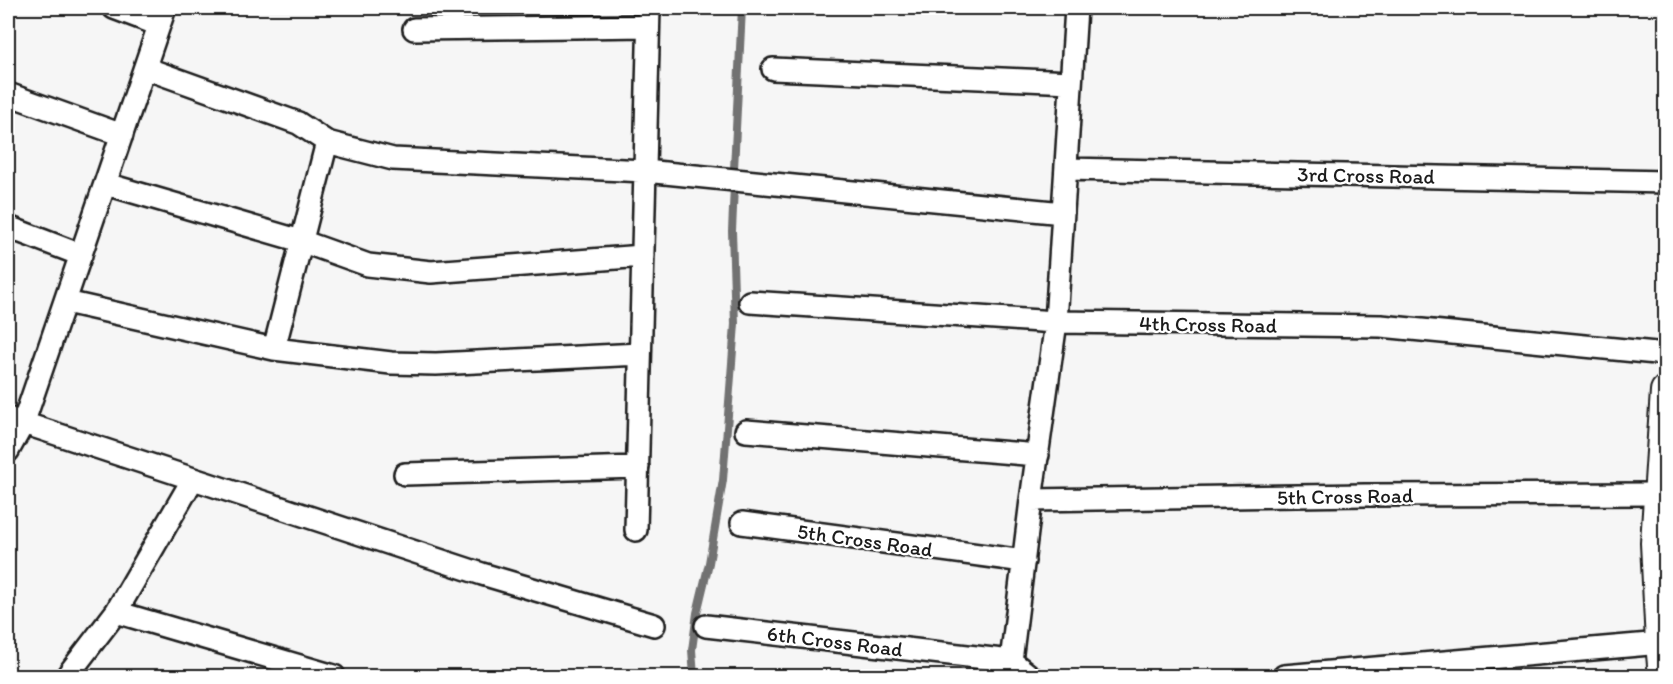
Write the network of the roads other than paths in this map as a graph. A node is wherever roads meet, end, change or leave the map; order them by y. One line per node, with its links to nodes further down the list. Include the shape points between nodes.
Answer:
1 (114, 8): 3 (street)
2 (1076, 8): 8 (street)
3 (162, 16): 6 (street)
4 (649, 17): 5 (street); 13 (street)
5 (414, 29)
6 (145, 68): 10 (street); 11 (street, via 298,123)
7 (773, 69): 8 (street)
8 (1071, 82): 12 (street)
9 (8, 94): 10 (street)
10 (122, 135): 15 (street)
11 (327, 142): 13 (street, via 393,159); 18 (street)
12 (1066, 169): 14 (street, 3rd Cross Road); 16 (street)
13 (645, 171): 16 (street); 20 (street)
14 (1665, 182)
15 (106, 184): 18 (street); 19 (street)
16 (1063, 213): 23 (street)
17 (8, 226): 19 (street)
18 (301, 242): 20 (street, via 368,265 431,272); 24 (street)
19 (81, 255): 21 (street)
20 (643, 256): 25 (street)
21 (66, 302): 24 (street); 28 (street)
22 (750, 302): 23 (street, 4th Cross Road)
23 (1056, 322): 26 (street, 4th Cross Road, via 1381,326); 31 (street)
24 (274, 349): 25 (street, via 391,363)
25 (640, 354): 32 (street)
26 (1665, 354)
27 (1665, 391): 35 (street)
28 (15, 421): 30 (street); 34 (street)
29 (746, 431): 31 (street)
30 (8, 451)
31 (1038, 455): 36 (street)
32 (638, 467): 33 (street); 38 (street)
33 (405, 474)
34 (193, 479): 40 (street); 41 (street, via 482,574)
35 (1659, 494): 36 (street, 5th Cross Road); 43 (street, via 1656,543)
36 (1031, 500): 39 (street)
37 (742, 523): 39 (street, 5th Cross Road)
38 (636, 530)
39 (1024, 561): 44 (street)
40 (116, 612): 45 (street); 46 (street)
41 (654, 625)
42 (706, 626): 44 (street, 6th Cross Road)
43 (1661, 643): 48 (street); 49 (street)
44 (1011, 661): 47 (street)
45 (67, 676)
46 (334, 676)
47 (1030, 676)
48 (1284, 676)
49 (1664, 676)

